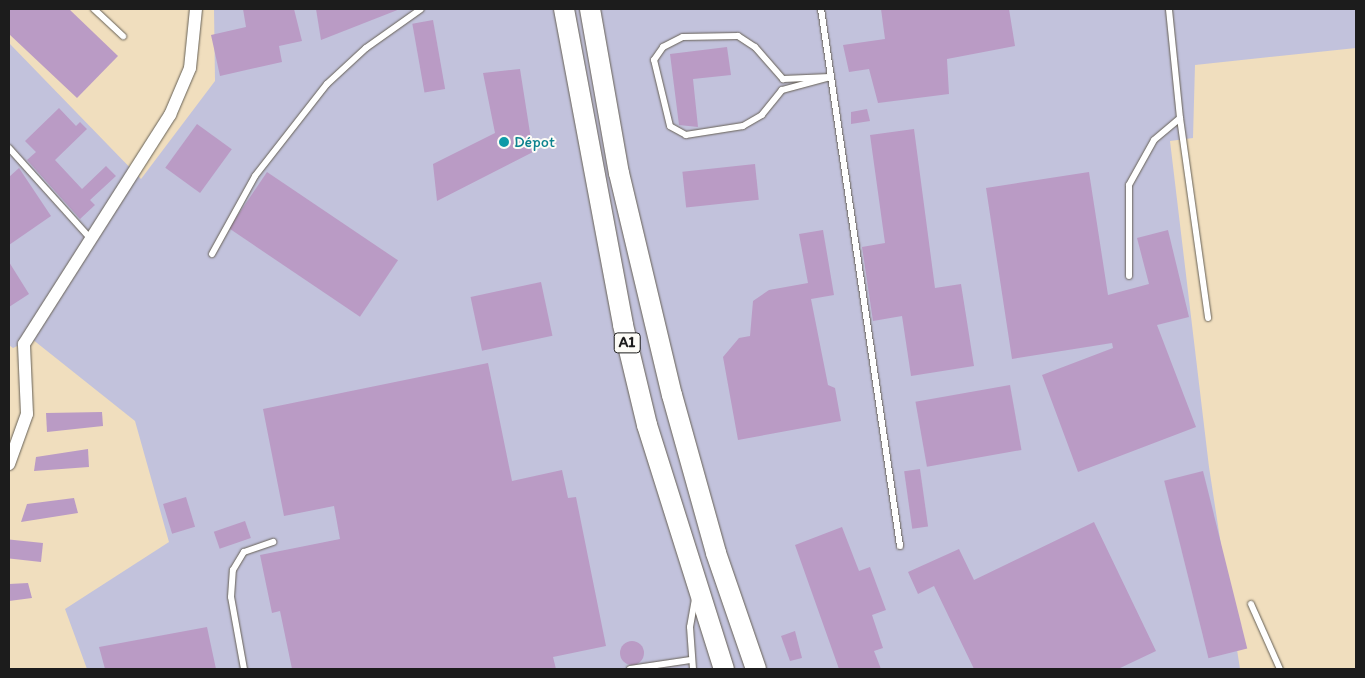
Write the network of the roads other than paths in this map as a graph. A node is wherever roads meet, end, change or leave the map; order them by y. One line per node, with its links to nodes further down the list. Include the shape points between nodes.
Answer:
1 (94, 9): 8 (lane)
2 (196, 9): 12 (street, via 196,44 178,98)
3 (421, 9): 13 (lane, via 366,48 315,97 255,176)
4 (564, 9): 19 (highway, A1, via 622,325)
5 (590, 9): 26 (highway, A1, via 619,173 672,395 716,553)
6 (821, 9): 9 (lane)
7 (1169, 9): 10 (lane)
8 (122, 36)
9 (830, 77): 9 (lane, via 782,90 762,115 743,126 686,135 670,126 654,60 664,47 683,37 738,36 755,47 783,79); 18 (lane)
10 (1180, 118): 14 (lane, via 1154,140 1129,185); 15 (lane)
11 (9, 148): 12 (lane)
12 (89, 237): 16 (street, via 24,344 27,414)
13 (212, 254)
14 (1129, 276)
15 (1208, 318)
16 (9, 464)
17 (274, 542): 22 (lane, via 244,552 233,570 231,597)
18 (900, 546)
19 (696, 589): 21 (lane); 25 (highway, A1)
20 (1251, 604): 27 (lane)
21 (690, 660): 23 (lane); 24 (lane)
22 (244, 669)
23 (630, 669)
24 (692, 669)
25 (724, 669)
26 (756, 669)
27 (1280, 669)

